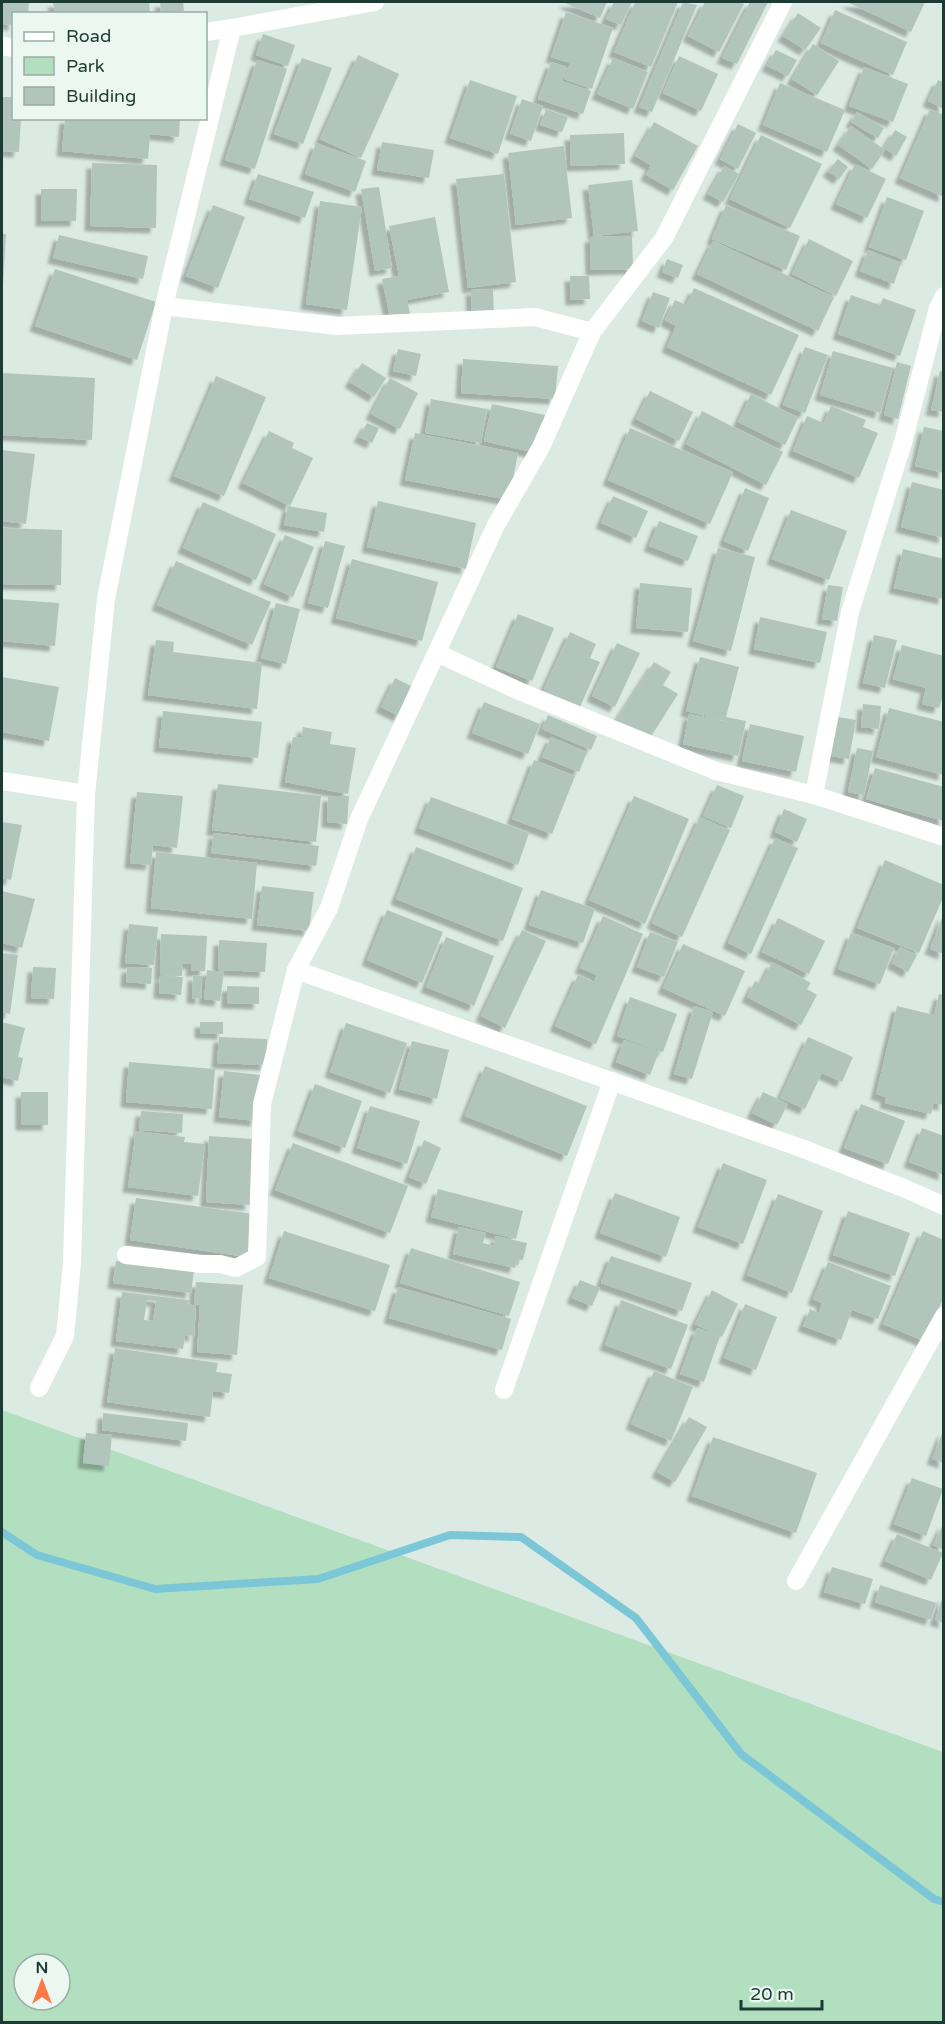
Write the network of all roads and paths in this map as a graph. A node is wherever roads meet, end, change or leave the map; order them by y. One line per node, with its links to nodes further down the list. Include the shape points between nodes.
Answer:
1 (375, 2): 3 (street)
2 (783, 2): 7 (street, via 664,238)
3 (231, 28): 4 (street); 6 (street)
4 (207, 32)
5 (944, 296): 11 (street, via 850,612)
6 (164, 306): 7 (street, via 337,326 535,317); 10 (street, via 106,599)
7 (592, 332): 8 (street, via 541,447 496,525)
8 (437, 653): 11 (street, via 519,691 716,771); 13 (street, via 359,819 329,908)
9 (2, 781): 10 (street)
10 (86, 794): 18 (street, via 72,1263 65,1336)
11 (814, 795): 12 (street)
12 (944, 837)
13 (296, 970): 14 (street); 16 (street, via 262,1104 256,1257 236,1268)
14 (612, 1081): 15 (street, via 801,1148); 19 (street)
15 (944, 1206)
16 (126, 1255)
17 (944, 1316): 20 (street)
18 (39, 1388)
19 (504, 1390)
20 (796, 1581)

